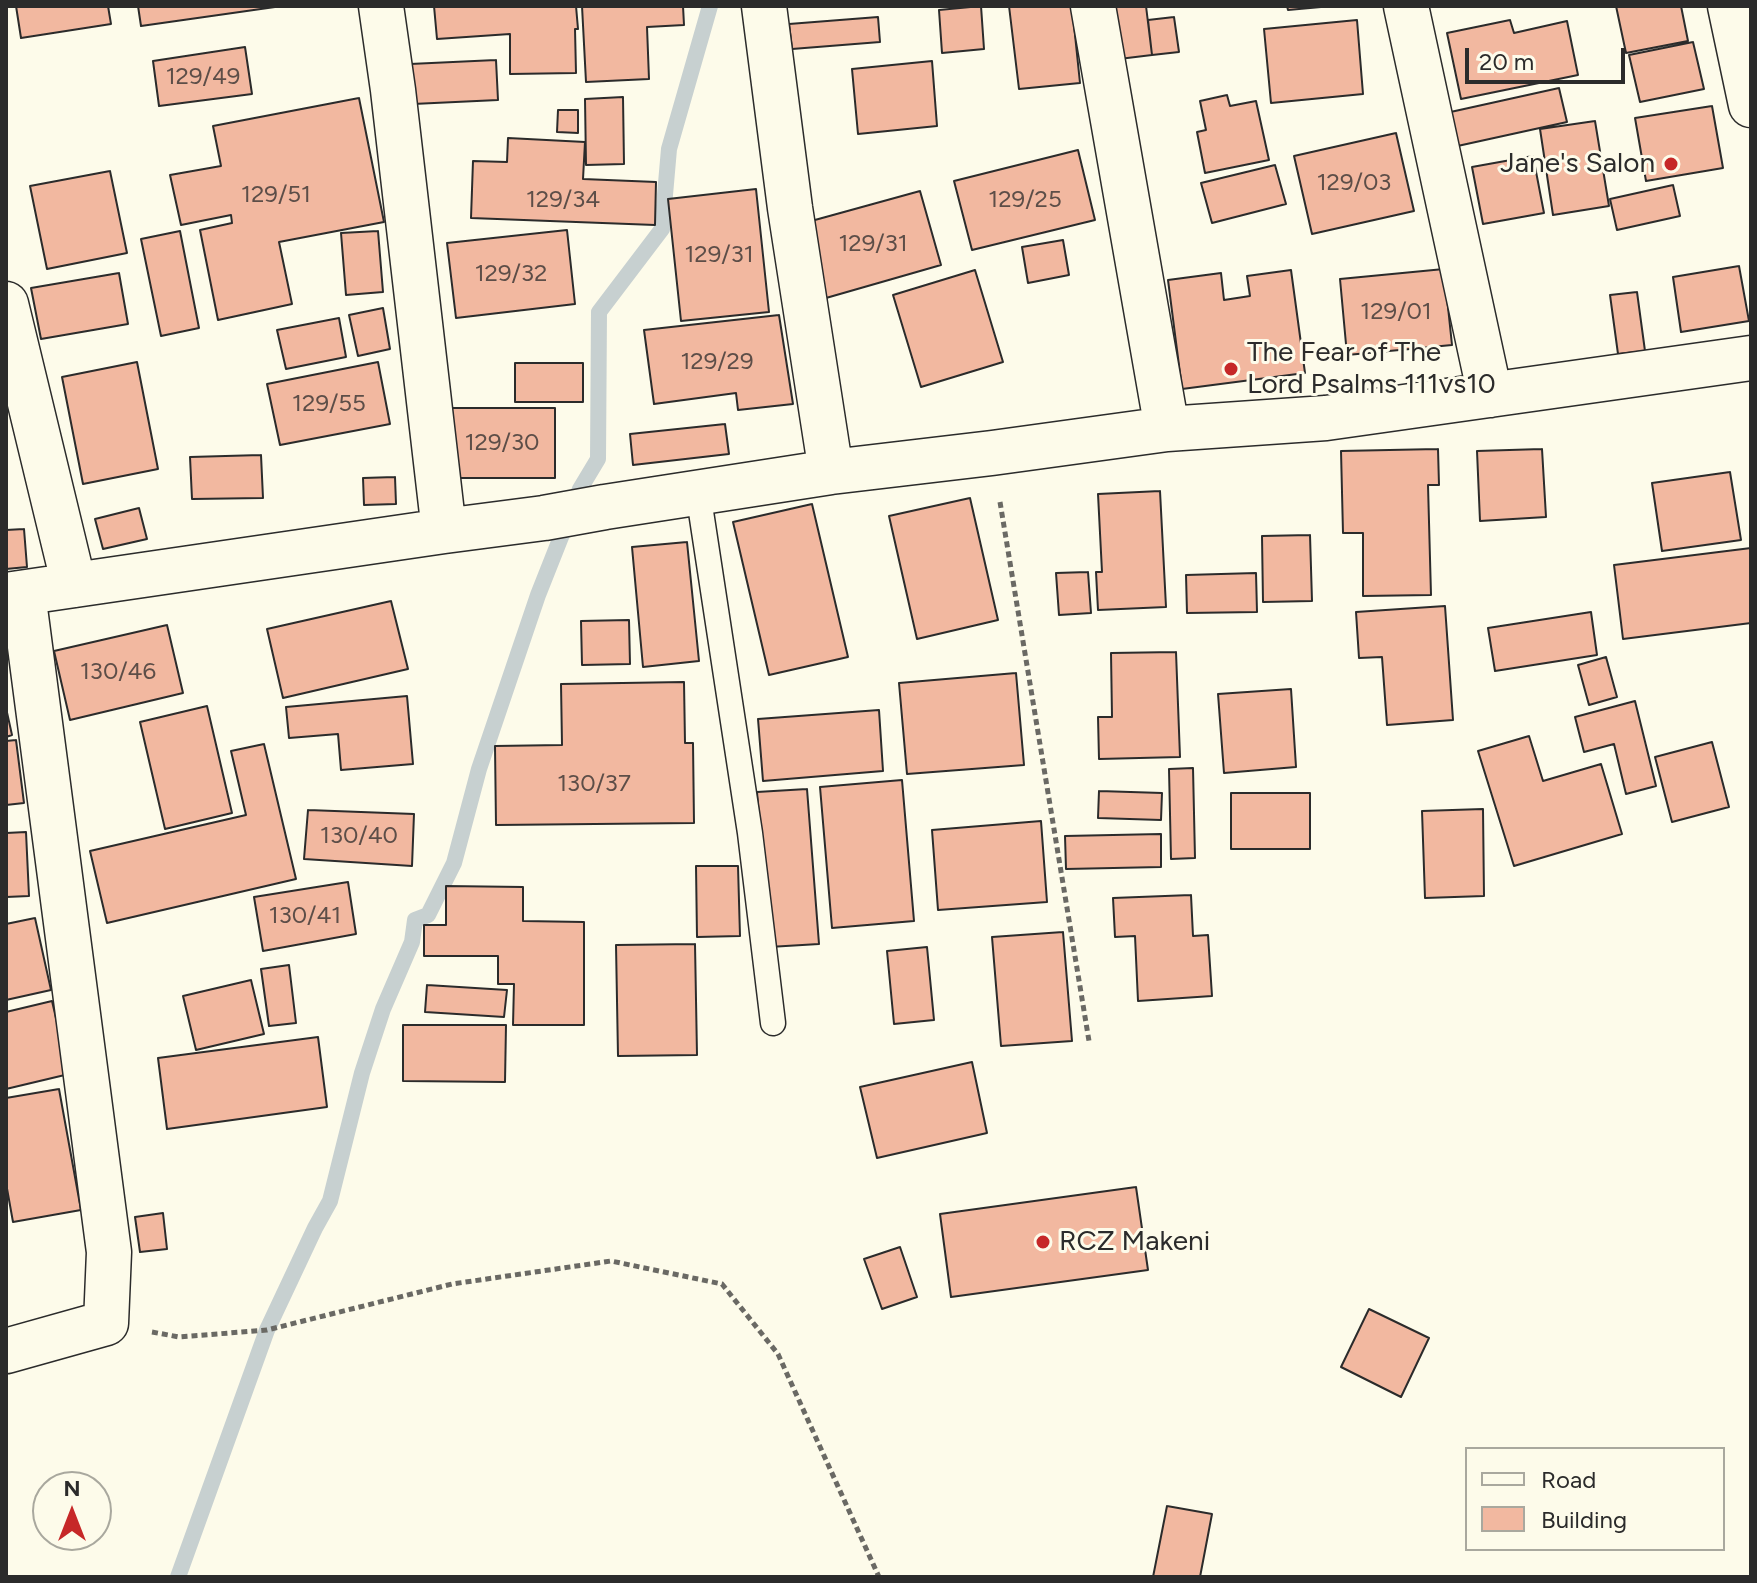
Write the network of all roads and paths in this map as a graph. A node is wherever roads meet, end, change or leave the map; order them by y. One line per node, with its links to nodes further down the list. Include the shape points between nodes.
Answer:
1 (381, 6): 14 (street)
2 (764, 6): 12 (street)
3 (1093, 6): 10 (street)
4 (1406, 6): 9 (street)
5 (1730, 6): 6 (street)
6 (1751, 105)
7 (6, 304): 15 (street)
8 (1751, 358): 9 (street)
9 (1490, 395): 10 (street, via 1326,418)
10 (1167, 429): 11 (street)
11 (992, 453): 12 (street); 18 (path)
12 (831, 472): 13 (street)
13 (698, 492): 14 (street); 17 (lane)
14 (444, 531): 15 (street)
15 (74, 585): 16 (street)
16 (14, 594): 19 (street, via 109,1252)
17 (773, 1023)
18 (1089, 1041)
19 (106, 1323): 20 (street); 21 (path, via 179,1337 267,1330 452,1284 611,1261 722,1284 778,1354)
20 (6, 1351)
21 (879, 1577)

